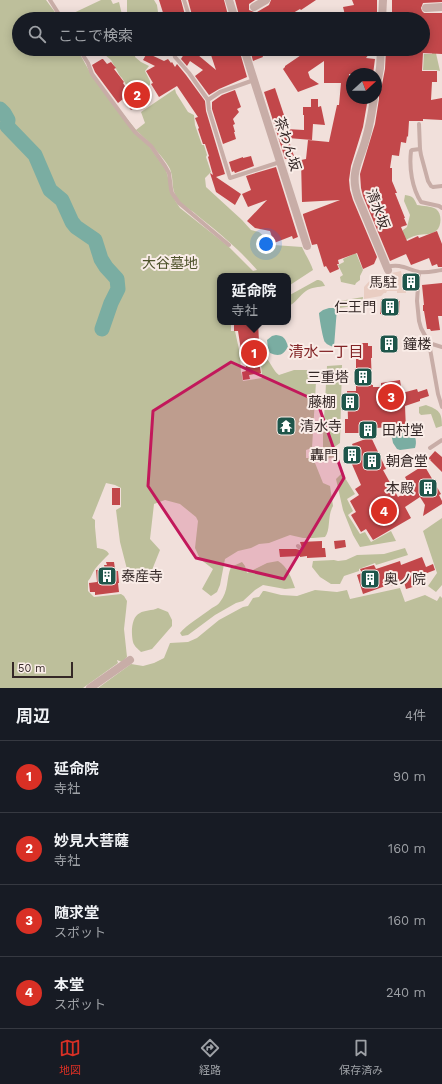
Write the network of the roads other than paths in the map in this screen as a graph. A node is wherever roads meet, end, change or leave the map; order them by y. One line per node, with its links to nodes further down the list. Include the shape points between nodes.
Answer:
1 (50, 0): 8 (lane)
2 (184, 0): 9 (lane)
3 (229, 0): 10 (street)
4 (266, 0): 6 (street)
5 (442, 7): 7 (street)
6 (254, 8)
7 (426, 8)
8 (58, 12)
9 (188, 12)
10 (233, 12)
11 (84, 56): 24 (lane, via 92,74 128,123 151,146 165,166 169,173 172,193 179,203)
12 (175, 56): 17 (lane)
13 (246, 56): 16 (street, 茶わん坂)
14 (381, 56): 15 (street)
15 (380, 68)
16 (254, 80): 17 (lane, via 220,92); 21 (street, 茶わん坂)
17 (208, 100): 21 (lane, via 230,178)
18 (373, 104): 26 (street, 清水坂, via 366,138 356,167 355,181 358,198)
19 (419, 124): 20 (lane)
20 (420, 149): 22 (lane, via 429,184 433,187); 23 (lane, via 411,151 410,168 414,186 421,202)
21 (280, 162): 25 (street, 茶わん坂)
22 (442, 186)
23 (442, 208)
24 (229, 245)
25 (307, 246)
26 (387, 269): 28 (lane, via 397,265)
27 (442, 270): 28 (lane)
28 (419, 272): 29 (lane, via 419,321)
29 (429, 343): 30 (lane); 31 (lane)
30 (442, 347)
31 (442, 407)
32 (442, 440): 33 (lane)
33 (430, 448)
34 (130, 660): 35 (street)
35 (90, 688)

